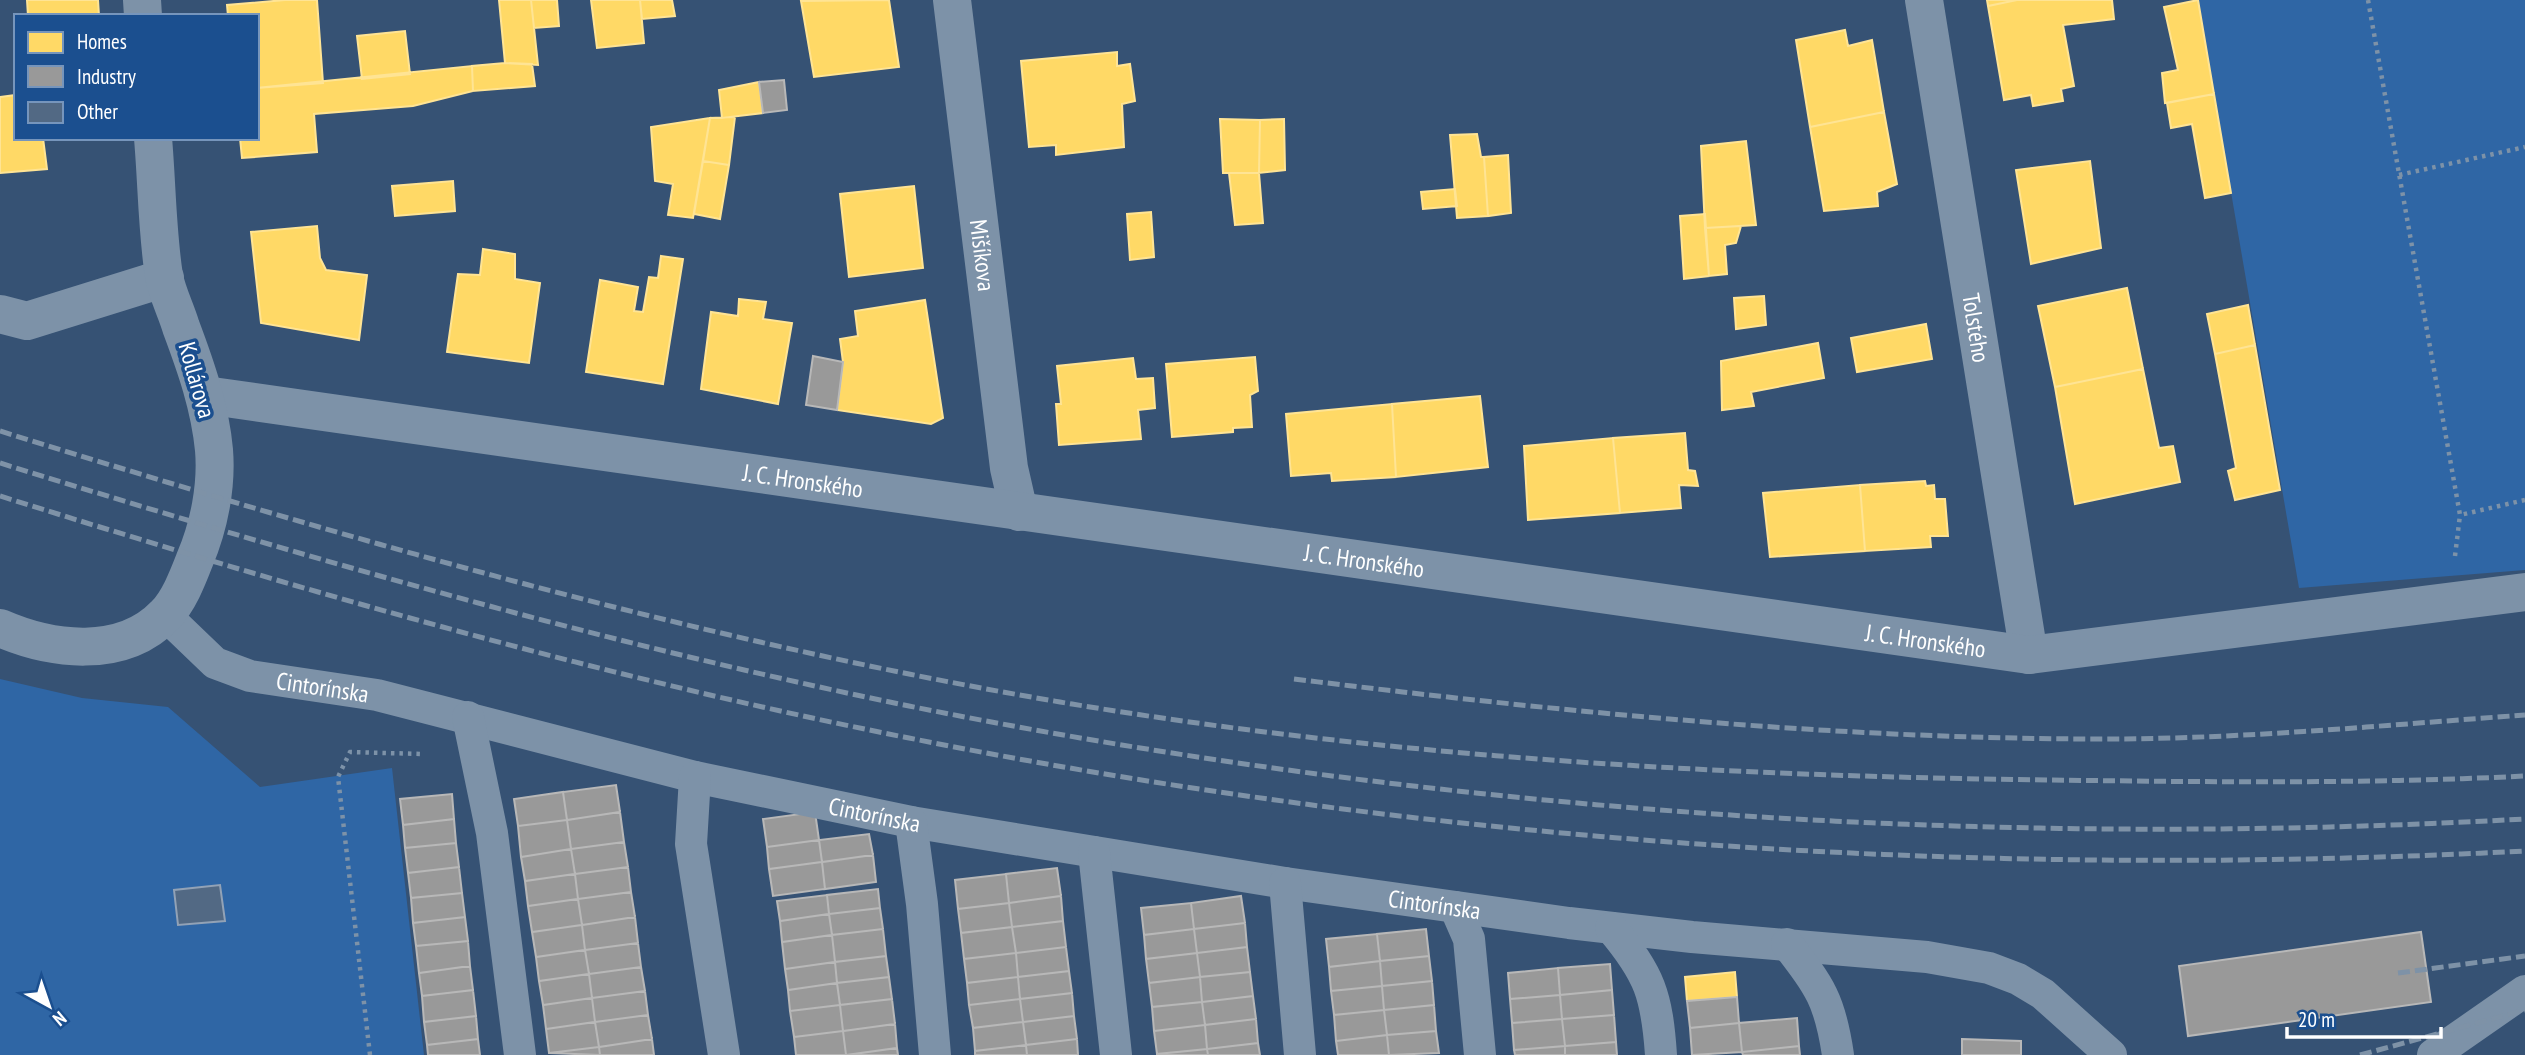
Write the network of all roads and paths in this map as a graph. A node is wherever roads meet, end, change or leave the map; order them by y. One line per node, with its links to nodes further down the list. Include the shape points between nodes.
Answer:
1 (952, 0): 11 (street, Mišíkova, via 1009,468)
2 (1924, 0): 15 (street, Tolstého)
3 (2368, 0): 6 (path)
4 (153, 140): 7 (street, Kollárova)
5 (2525, 147): 6 (path)
6 (2399, 175): 10 (path, via 2460,515)
7 (164, 278): 8 (street, via 27,321); 9 (street, Kollárova)
8 (0, 314)
9 (205, 394): 11 (street, J. C. Hronského); 13 (street, Kollárova, via 214,452 212,495 203,541)
10 (2525, 500)
11 (1019, 512): 15 (street, J. C. Hronského)
12 (2525, 592): 15 (street, J. C. Hronského)
13 (165, 615): 14 (street, via 115,642 83,647 54,646); 16 (lane, Cintorínska, via 215,663 250,676 377,695)
14 (0, 628)
15 (2029, 655)
16 (468, 717): 17 (lane); 18 (lane, Cintorínska)
17 (475, 755): 26 (path, via 350,752 338,777); 27 (lane, via 492,834)
18 (695, 777): 19 (lane, Cintorínska); 28 (lane, via 691,844)
19 (911, 822): 20 (lane, Cintorínska); 29 (lane)
20 (1094, 852): 21 (lane, Cintorínska); 30 (lane)
21 (1285, 883): 22 (lane, Cintorínska); 31 (lane)
22 (1455, 907): 23 (lane, Cintorínska); 32 (lane, via 1469,939)
23 (1611, 928): 24 (lane, Cintorínska); 33 (lane, via 1648,979 1658,1010)
24 (1787, 944): 34 (lane, via 1831,1011); 35 (lane, Cintorínska, via 1927,957 1989,968 2043,993)
25 (2525, 991): 36 (lane)
26 (370, 1055)
27 (520, 1055)
28 (724, 1055)
29 (935, 1055)
30 (1116, 1055)
31 (1300, 1055)
32 (1480, 1055)
33 (1661, 1055)
34 (1838, 1055)
35 (2111, 1055)
36 (2433, 1055)

